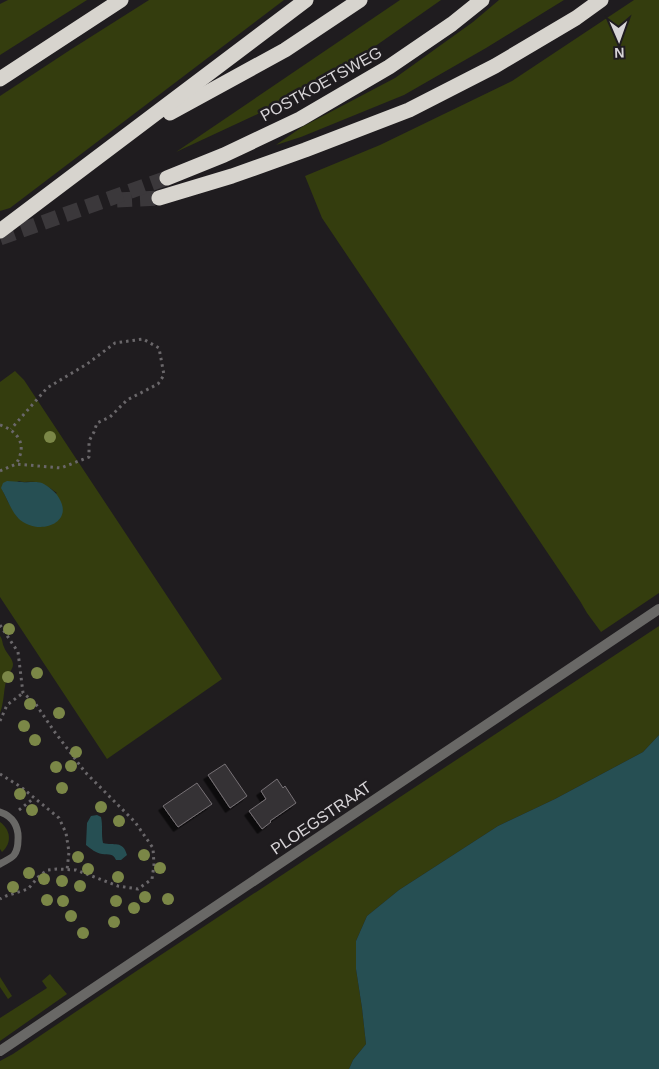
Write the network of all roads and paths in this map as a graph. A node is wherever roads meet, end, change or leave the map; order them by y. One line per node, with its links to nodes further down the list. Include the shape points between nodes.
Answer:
1 (121, 0): 6 (highway)
2 (306, 0): 7 (highway)
3 (360, 0): 7 (highway, via 285,50)
4 (482, 0): 8 (highway, POSTKOETSWEG, via 389,66 300,119)
5 (602, 0): 9 (highway, via 495,66 409,110 232,176)
6 (0, 80)
7 (127, 136): 10 (highway)
8 (167, 178)
9 (159, 198)
10 (0, 231)
11 (0, 426): 12 (path)
12 (11, 429): 13 (path, via 21,441 21,455); 13 (path, via 47,388 115,343 143,339 159,348 164,375 158,384 127,400 110,417 97,423 89,441 89,457 61,468)
13 (16, 464): 14 (path)
14 (0, 471)
15 (659, 610): 26 (street, PLOEGSTRAAT)
16 (0, 625): 17 (path, via 18,652)
17 (23, 693): 18 (path, via 8,705); 24 (path, via 35,703 85,772 135,822 153,848 152,879 138,889)
18 (0, 721)
19 (0, 774): 20 (path)
20 (34, 798): 22 (path); 24 (path, via 59,818 66,833)
21 (0, 812): 22 (lane)
22 (10, 817): 23 (lane, via 18,832 18,846 14,856)
23 (0, 864)
24 (67, 870): 25 (path, via 48,870 28,890)
25 (0, 899)
26 (0, 1051)

